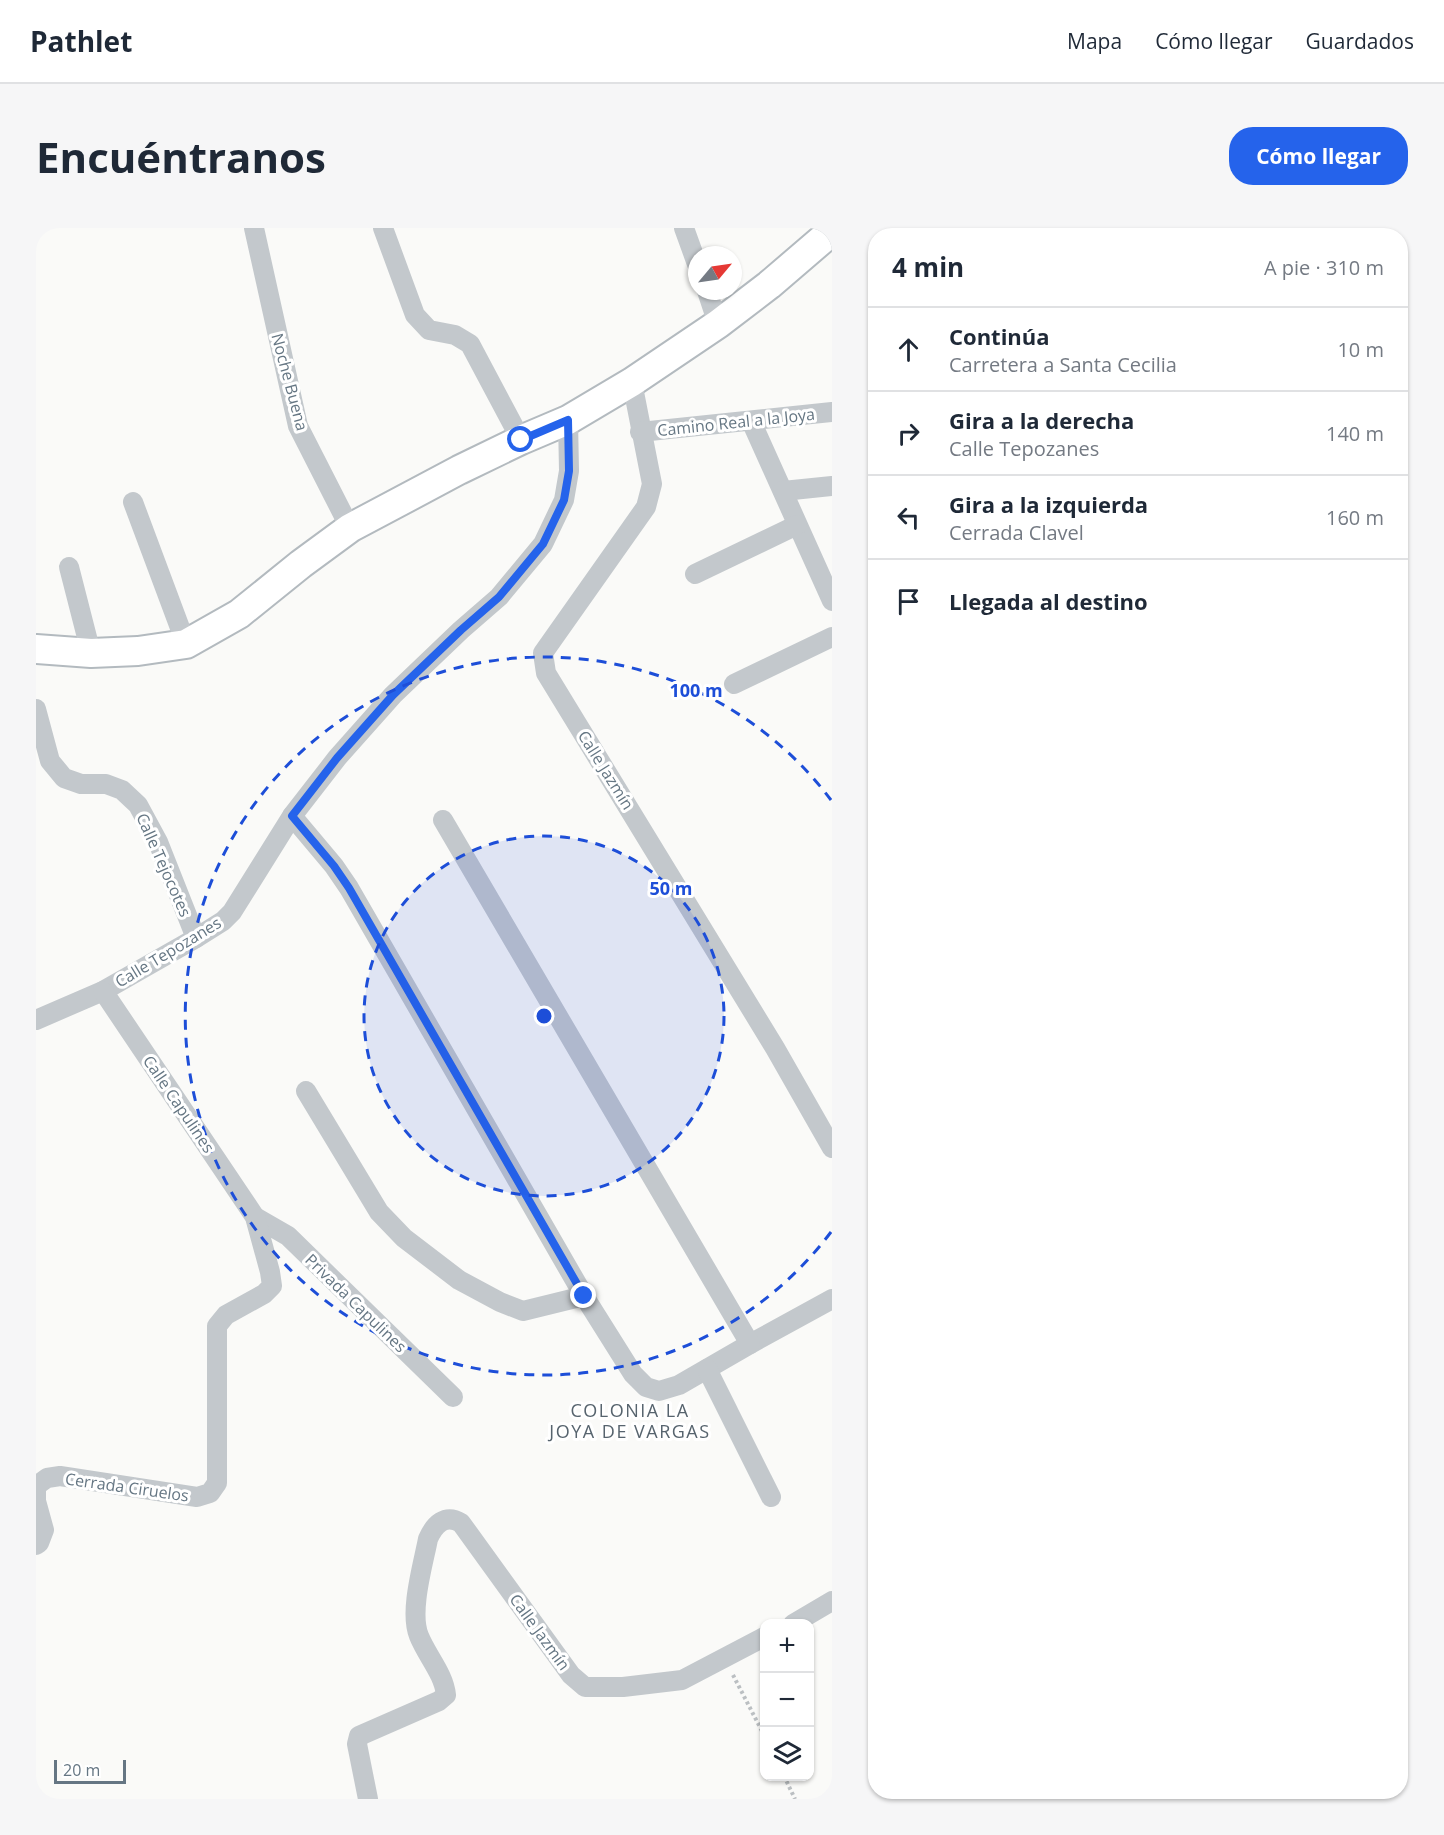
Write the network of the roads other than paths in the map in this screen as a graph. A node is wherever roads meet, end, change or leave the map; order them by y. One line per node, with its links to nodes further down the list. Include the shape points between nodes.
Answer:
1 (254, 228): 18 (street, Noche Buena, via 298,426)
2 (383, 228): 13 (street, via 415,315 429,330 455,335 470,344)
3 (684, 228): 5 (street)
4 (826, 232): 7 (main road, via 769,285)
5 (690, 246)
6 (710, 300): 7 (street)
7 (718, 324): 8 (main road)
8 (632, 382): 10 (main road); 12 (street, Calle Jazmín)
9 (832, 412): 11 (street, Camino Real a la Joya)
10 (568, 420): 13 (main road); 28 (street, Calle Tepozanes, via 569,471 564,500 543,544 499,597 393,695)
11 (751, 421): 12 (street, Camino Real a la Joya); 15 (street)
12 (640, 432): 34 (street, Calle Jazmín, via 652,484 646,507 543,653 546,673)
13 (521, 440): 18 (main road)
14 (832, 486): 15 (street)
15 (783, 491): 17 (street)
16 (133, 502): 23 (street)
17 (797, 525): 20 (street); 21 (street)
18 (350, 528): 23 (main road, via 239,614)
19 (69, 567): 25 (street)
20 (695, 574)
21 (832, 601)
22 (832, 637): 26 (street)
23 (186, 644): 25 (main road)
24 (36, 649): 25 (main road)
25 (91, 653)
26 (734, 684)
27 (36, 709): 30 (street, Calle Tejocotes, via 50,761 64,778 122,790 138,806 158,842)
28 (292, 816): 30 (street, Calle Tepozanes, via 232,912); 36 (street, via 349,888)
29 (443, 820): 38 (street)
30 (195, 938): 31 (street, Calle Tepozanes)
31 (103, 991): 32 (street, Calle Tepozanes); 35 (street, Calle Capulines)
32 (36, 1020)
33 (306, 1091): 36 (street, via 379,1212 404,1238 459,1280 523,1311)
34 (832, 1148)
35 (255, 1217): 40 (street, Privada Capulines, via 288,1236); 42 (street, Cerrada Ciruelos, via 272,1286 217,1326 217,1483 210,1493 197,1497 60,1476 47,1478 36,1486 44,1530)
36 (584, 1296): 39 (street, via 633,1374 646,1387 659,1391 679,1386)
37 (832, 1299): 38 (street)
38 (750, 1344): 39 (street)
39 (707, 1369): 41 (street)
40 (453, 1397)
41 (771, 1497)
42 (36, 1545)
43 (832, 1601): 44 (street)
44 (800, 1619)
45 (760, 1639): 46 (street, Calle Jazmín, via 682,1680 585,1687 571,1675 461,1523 444,1520 433,1528 428,1539 414,1616 418,1634 445,1685 446,1695 359,1736 357,1744)
46 (368, 1799)

